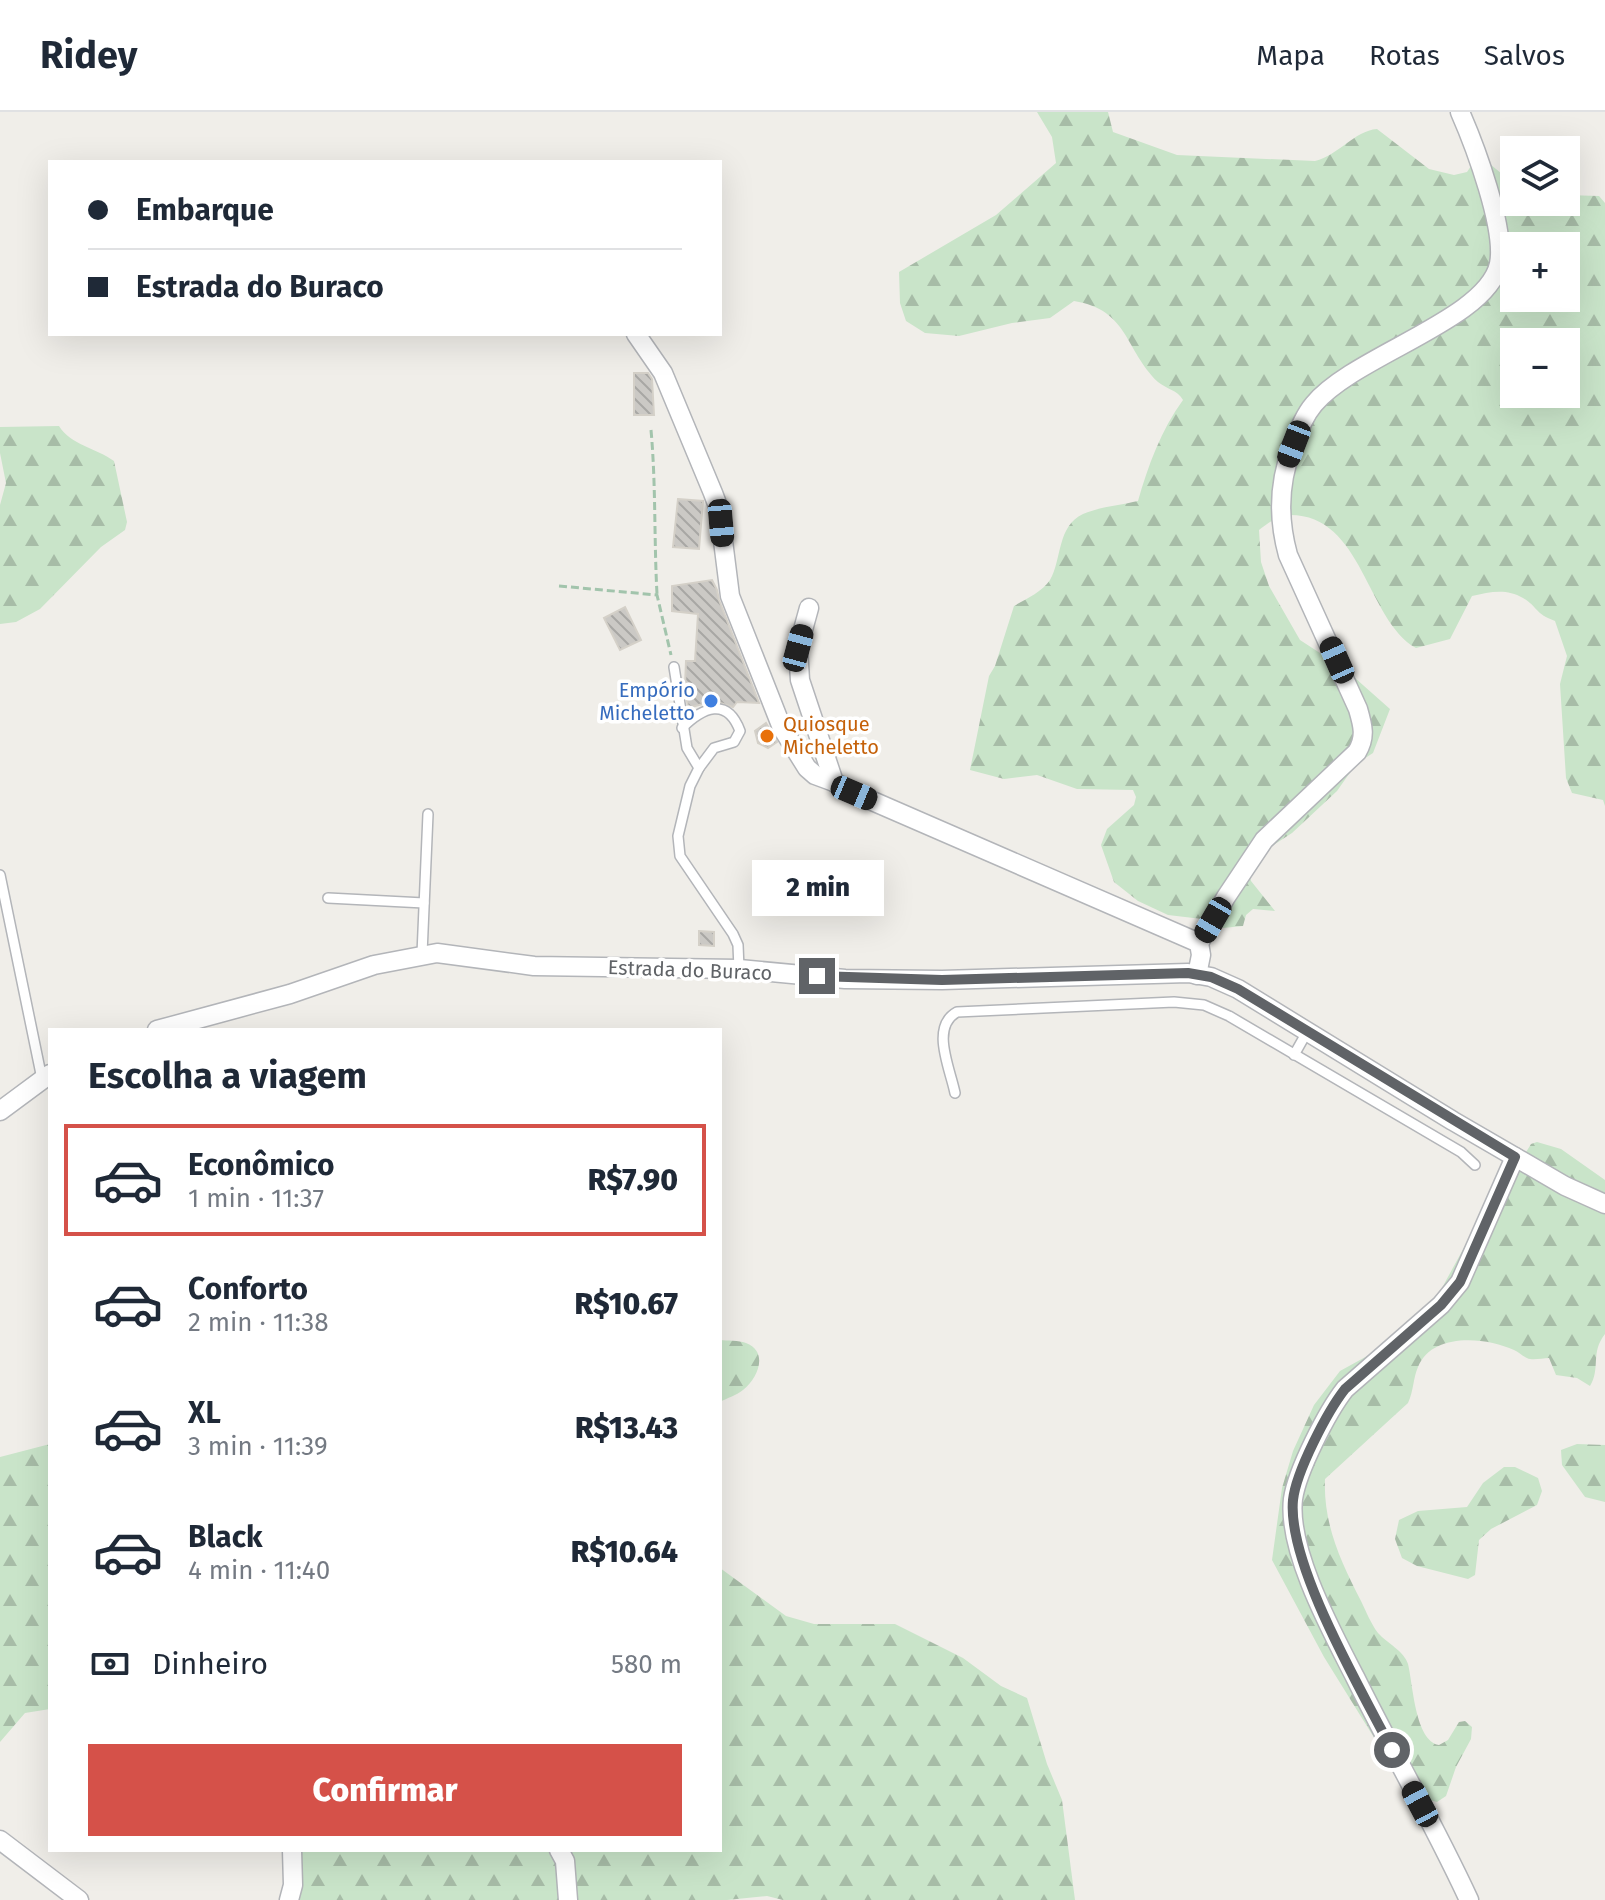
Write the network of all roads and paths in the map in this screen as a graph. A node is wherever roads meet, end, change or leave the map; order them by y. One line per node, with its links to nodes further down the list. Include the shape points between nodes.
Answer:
1 (1460, 112): 15 (street, via 1480,159 1498,235 1501,250 1495,274 1475,302 1330,388 1303,420 1285,467 1282,534 1358,709 1362,743 1264,840)
2 (637, 336): 10 (street, via 663,373 719,509 730,596 782,728 807,768)
3 (651, 430): 5 (path)
4 (559, 586): 5 (path)
5 (657, 595): 7 (path)
6 (809, 608): 10 (street, via 797,665)
7 (674, 667): 8 (lane)
8 (682, 728): 9 (lane); 9 (lane, via 707,710 725,709 735,718 740,731 734,742 714,748)
9 (699, 768): 17 (lane, via 678,836 680,856 733,934)
10 (834, 782): 15 (street)
11 (428, 814): 14 (lane)
12 (0, 875): 22 (lane)
13 (328, 898): 14 (lane)
14 (424, 903): 16 (lane)
15 (1199, 943): 18 (street)
16 (422, 954): 17 (street, Estrada do Buraco, via 534,966); 19 (street, Estrada do Buraco)
17 (739, 969): 18 (street, Estrada do Buraco, via 845,979)
18 (1197, 975): 20 (street, Estrada do Buraco, via 1238,989)
19 (165, 1028)
20 (1307, 1032): 21 (lane); 25 (street, Estrada do Buraco)
21 (1294, 1055): 23 (lane, via 1204,1005 957,1012 947,1017 942,1031); 26 (lane)
22 (46, 1077): 24 (street)
23 (955, 1093)
24 (0, 1111)
25 (1515, 1157): 27 (street, Estrada do Buraco); 34 (street, via 1460,1282 1339,1396 1312,1445 1293,1498 1294,1530 1332,1631)
26 (1475, 1165)
27 (1605, 1204)
28 (0, 1840): 31 (street)
29 (292, 1852): 32 (street)
30 (560, 1852): 33 (street)
31 (79, 1900)
32 (289, 1900)
33 (568, 1900)
34 (1469, 1900)

